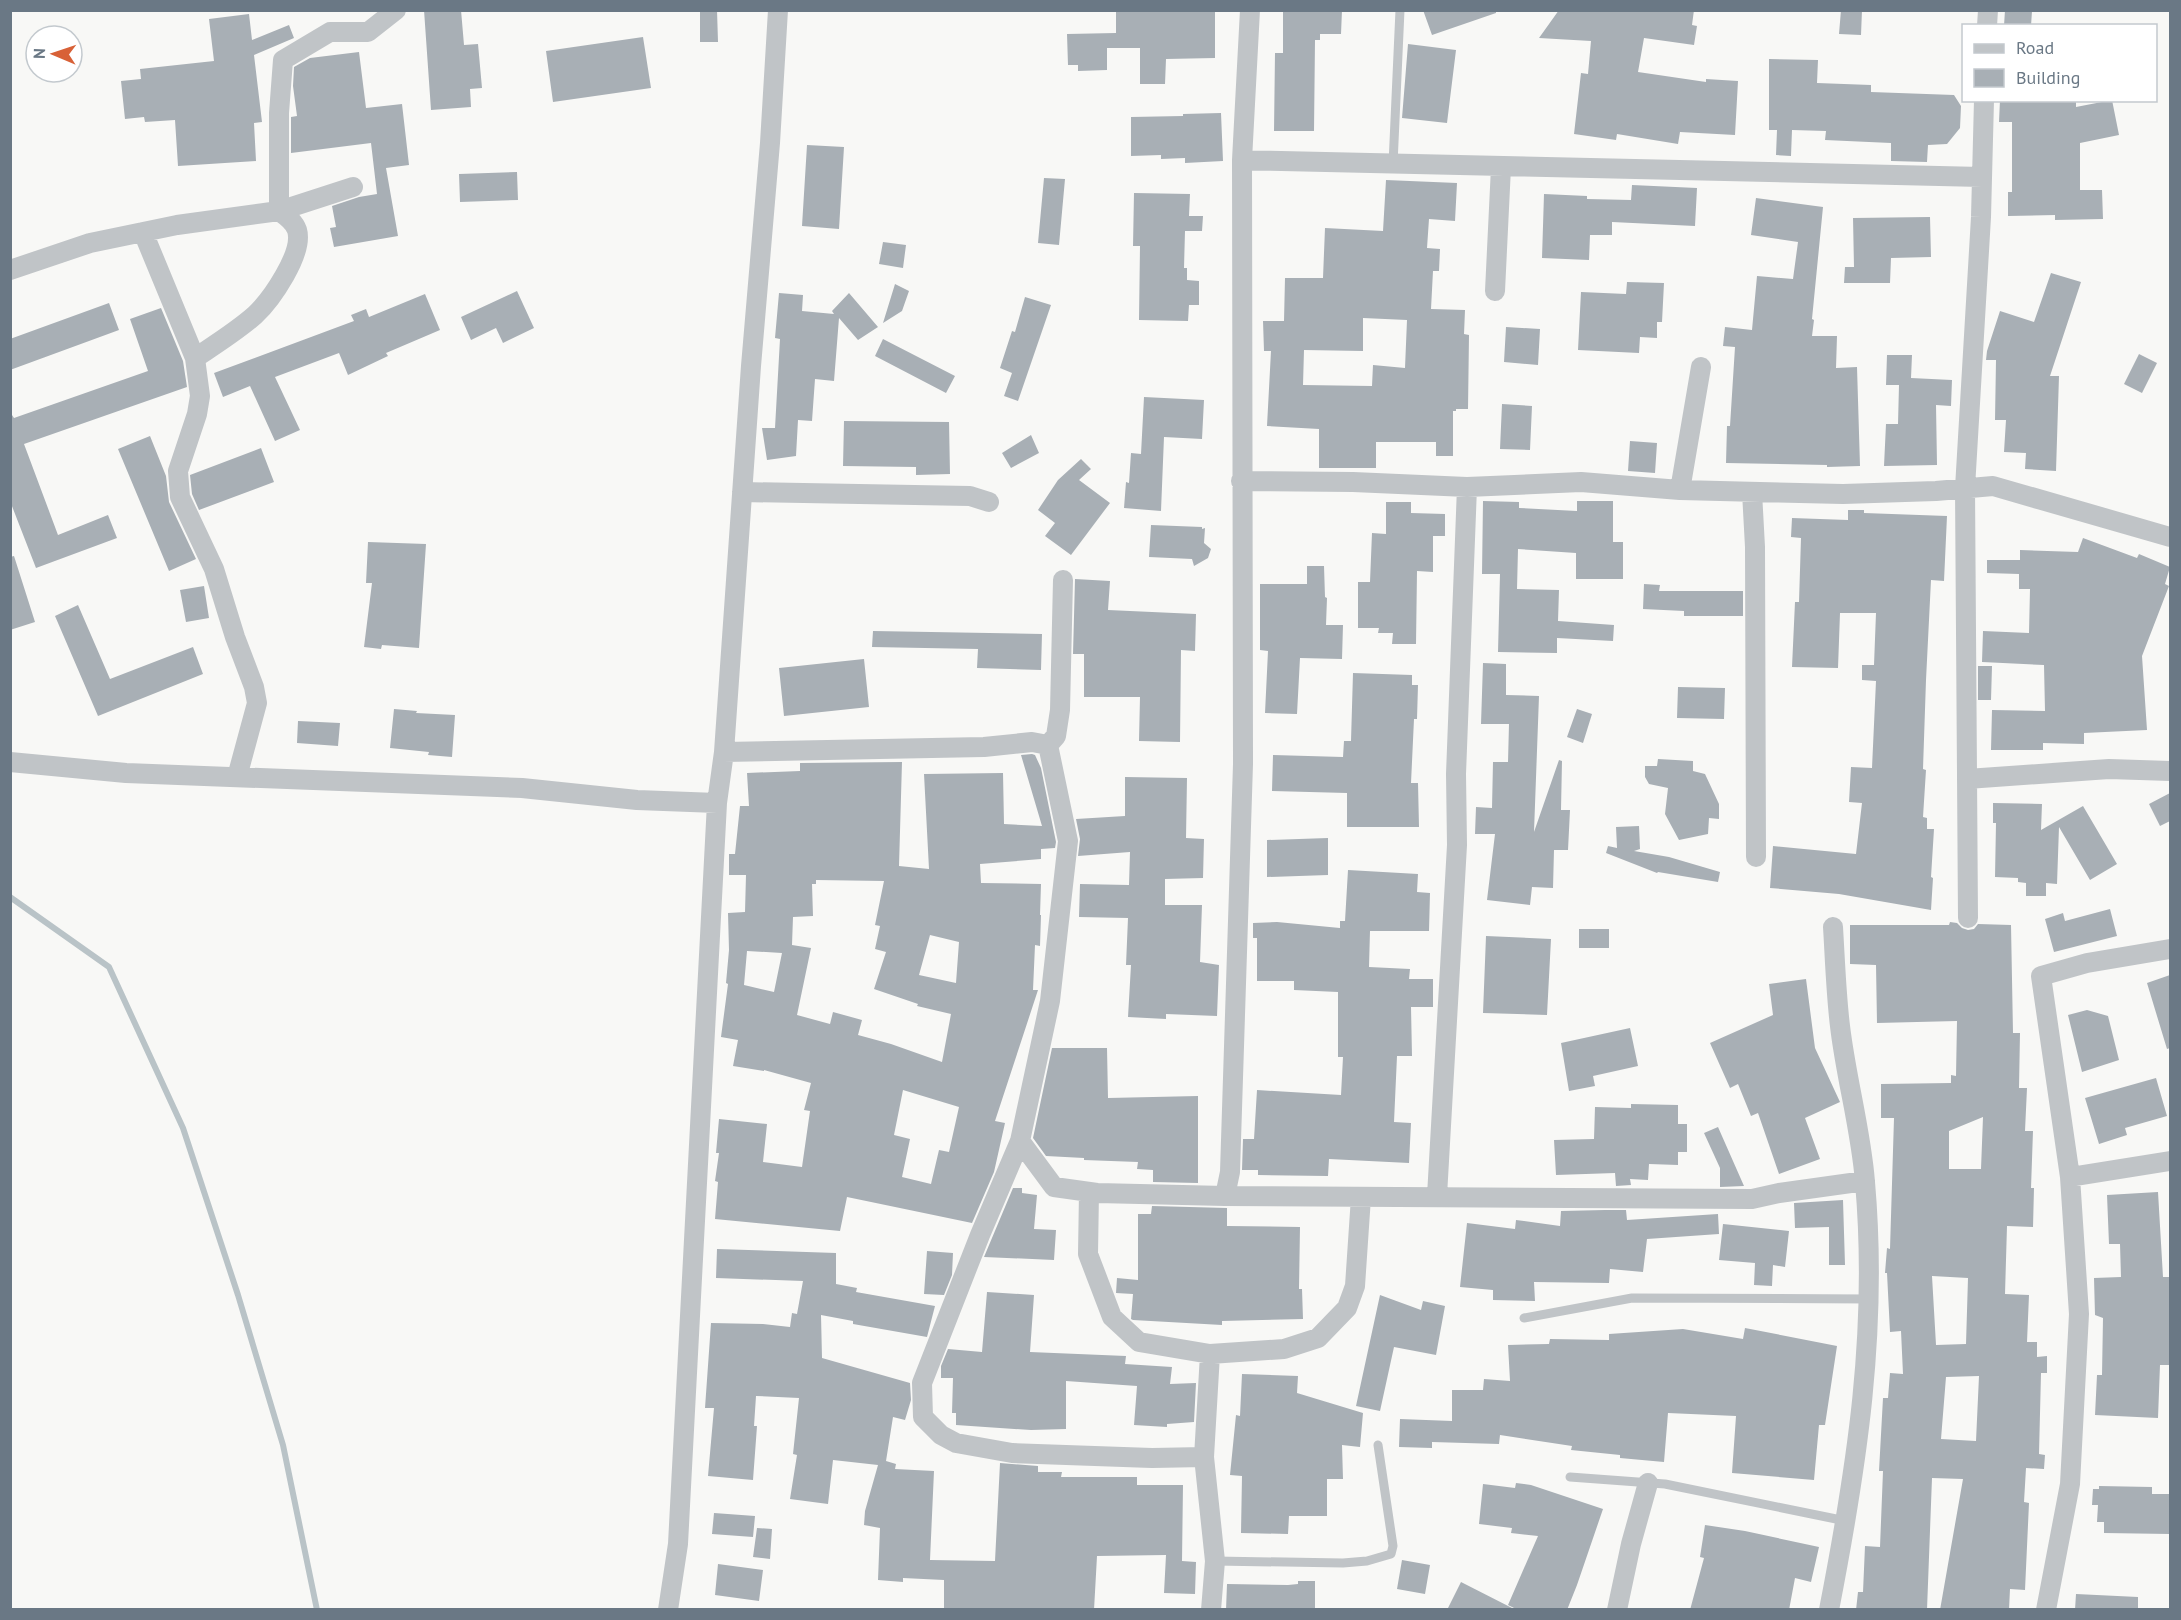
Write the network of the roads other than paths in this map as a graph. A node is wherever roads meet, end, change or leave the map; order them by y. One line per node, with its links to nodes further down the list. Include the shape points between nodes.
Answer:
1 (396, 10): 11 (street, via 368,32 330,32 283,60)
2 (778, 10): 21 (street)
3 (1250, 10): 6 (street)
4 (1400, 10): 7 (lane)
5 (1984, 102): 9 (street)
6 (1242, 160): 7 (street); 17 (street)
7 (1393, 164): 8 (street)
8 (1501, 167): 9 (street); 14 (street)
9 (1982, 177): 19 (street)
10 (353, 187): 11 (street)
11 (279, 211): 12 (street); 15 (street, via 298,232 297,248 287,270 258,313)
12 (143, 232): 13 (street, via 90,243); 15 (street)
13 (10, 270)
14 (1495, 291)
15 (195, 358): 30 (street, via 200,396 177,478 180,498 214,569 254,687 257,703)
16 (1701, 366): 20 (street)
17 (1241, 480): 18 (street); 42 (street, via 1243,764 1230,1172)
18 (1467, 487): 20 (street, via 1581,482); 43 (street, via 1457,844)
19 (1965, 489): 22 (street, via 1843,494); 24 (street, via 1993,486); 31 (street)
20 (1680, 490): 22 (street)
21 (742, 492): 23 (street, via 970,496); 27 (street)
22 (1752, 492): 33 (street)
23 (989, 502)
24 (2170, 537)
25 (1064, 580): 26 (street, via 1060,710 1056,736)
26 (1048, 746): 27 (street, via 1032,742 984,747); 37 (street, via 1068,841 1050,1001)
27 (724, 752): 32 (street)
28 (10, 762): 30 (street, via 126,773)
29 (2170, 771): 31 (street, via 2109,769)
30 (237, 777): 32 (street, via 522,788 637,800)
31 (1967, 779): 34 (street)
32 (717, 803): 54 (street, via 678,1544)
33 (1756, 857)
34 (1968, 918)
35 (1833, 927): 40 (street, via 1840,1025)
36 (2170, 949): 39 (street, via 2087,963 2041,976)
37 (1020, 1141): 41 (street, via 1054,1187); 49 (street, via 922,1383 923,1416 941,1435 956,1443 1012,1453)
38 (2170, 1161): 39 (street)
39 (2070, 1177): 58 (street, via 2079,1314 2070,1484)
40 (1865, 1181): 43 (street, via 1752,1200); 45 (street)
41 (1089, 1192): 42 (street); 47 (street, via 1088,1254 1112,1317 1139,1342)
42 (1225, 1196): 44 (street)
43 (1437, 1196): 44 (street)
44 (1361, 1197): 47 (street, via 1355,1286 1347,1308 1318,1338 1284,1349)
45 (1870, 1299): 46 (lane, via 1632,1298); 52 (street, via 1863,1403)
46 (1524, 1318)
47 (1210, 1354): 49 (street)
48 (1378, 1445): 53 (lane, via 1394,1546 1391,1554 1343,1563)
49 (1204, 1457): 53 (street)
50 (1570, 1477): 51 (lane)
51 (1648, 1483): 52 (lane); 56 (street)
52 (1846, 1521): 57 (street)
53 (1215, 1560): 55 (street)
54 (668, 1610)
55 (1211, 1610)
56 (1617, 1610)
57 (1829, 1610)
58 (2046, 1610)

